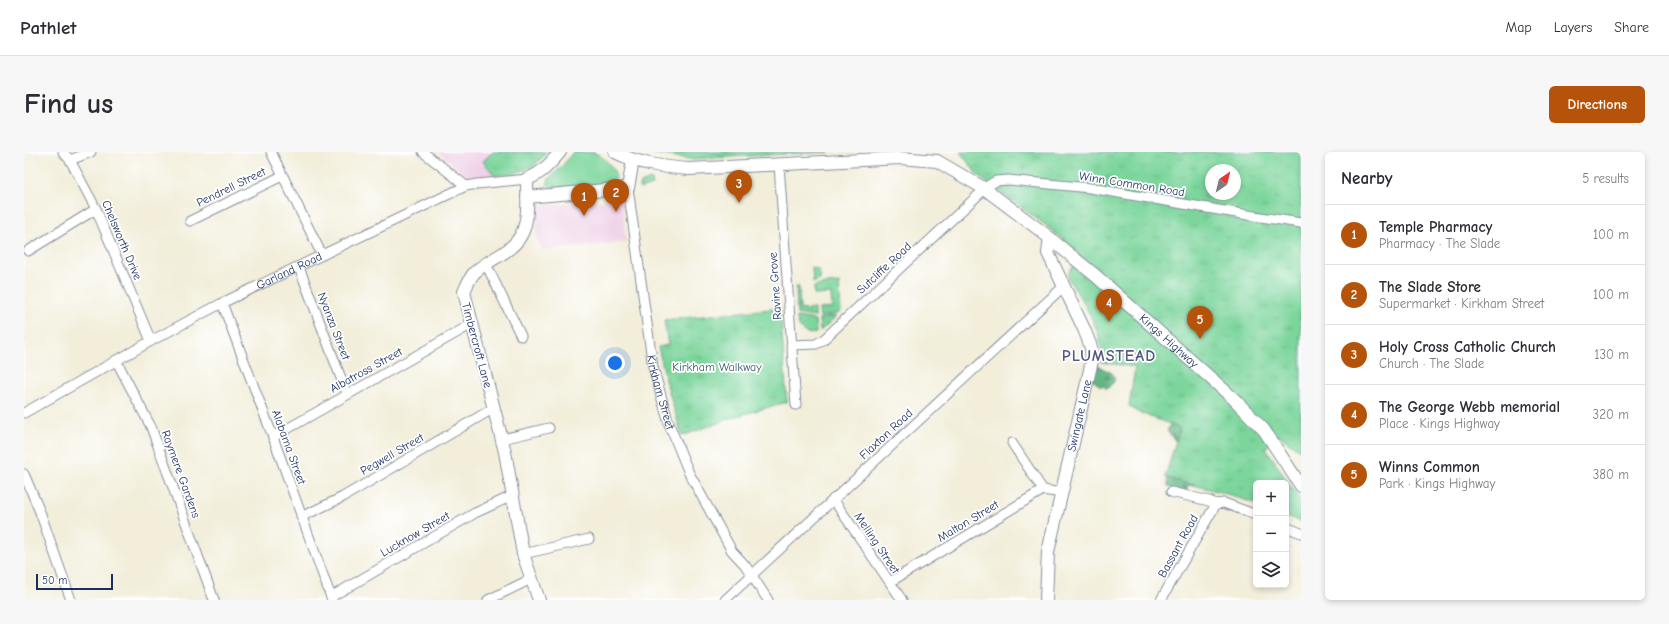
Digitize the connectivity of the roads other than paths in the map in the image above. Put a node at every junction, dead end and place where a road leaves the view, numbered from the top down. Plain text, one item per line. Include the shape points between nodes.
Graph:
1 (63, 152) edge
2 (91, 152) edge
3 (271, 152) edge
4 (423, 152) edge
5 (560, 152) edge
6 (616, 152) edge
7 (939, 157) edge
8 (70, 160) junction
9 (633, 160) junction
10 (779, 165) junction
11 (282, 176) junction
12 (527, 179) junction
13 (466, 186) junction
14 (628, 188) junction
15 (985, 189) junction
16 (527, 197) junction
17 (96, 209) junction
18 (190, 221) dead end
19 (1301, 223) edge
20 (1050, 238) junction
21 (28, 250) dead end
22 (322, 255) junction
23 (486, 264) junction
24 (299, 267) junction
25 (1063, 287) junction
26 (222, 303) junction
27 (472, 324) junction
28 (521, 336) dead end
29 (151, 341) junction
30 (791, 345) junction
31 (116, 360) junction
32 (347, 394) junction
33 (796, 405) dead end
34 (494, 408) junction
35 (24, 413) edge
36 (550, 428) dead end
37 (273, 437) junction
38 (502, 439) junction
39 (1012, 443) dead end
40 (24, 474) edge
41 (1301, 486) edge
42 (1043, 490) junction
43 (1171, 492) dead end
44 (1062, 493) junction
45 (514, 495) junction
46 (833, 499) junction
47 (1216, 504) junction
48 (1253, 514) edge
49 (301, 517) junction
50 (1289, 528) edge
51 (1301, 532) edge
52 (589, 540) dead end
53 (523, 554) junction
54 (752, 576) junction
55 (531, 579) junction
56 (890, 582) junction
57 (332, 599) edge
58 (71, 600) edge
59 (214, 600) edge
60 (488, 600) edge
61 (539, 600) edge
62 (725, 600) edge
63 (768, 600) edge
64 (902, 600) edge
65 (1046, 600) edge
66 (1161, 600) edge

1 - 8 street, Chelsworth Drive
2 - 8 street
3 - 11 street, Pendrell Street
4 - 13 street
5 - 12 street, Garland Road via 536,176
6 - 9 street
7 - 10 street
7 - 15 street, Kings Highway
8 - 17 street, Chelsworth Drive
9 - 10 street via 658,167 689,169
9 - 14 street, Kirkham Street
10 - 30 street, Ravine Grove
11 - 18 street, Pendrell Street
11 - 22 street, Pendrell Street
12 - 13 street, Garland Road
12 - 16 street, Timbercroft Lane
13 - 22 street, Garland Road
14 - 16 street
14 - 54 street, Kirkham Street via 653,367 664,410 689,473 732,551
15 - 19 street, Winn Common Road via 996,181 1008,180 1090,188
15 - 20 street, Kings Highway
15 - 30 street, Sutcliffe Road via 823,340 816,344
16 - 23 street, Timbercroft Lane via 523,231 518,240
17 - 21 street
17 - 29 street, Chelsworth Drive
20 - 25 street, Swingate Lane via 1048,253
20 - 41 street, Kings Highway via 1096,276 1249,414 1264,430
22 - 24 street, Garland Road
23 - 27 street, Timbercroft Lane via 475,272 464,292
23 - 28 street
24 - 26 street, Garland Road
24 - 32 street, Nyanza Street
25 - 44 street, Swingate Lane via 1084,329 1091,347 1092,361
25 - 46 street, Flaxton Road
26 - 29 street, Garland Road
26 - 37 street, Alabama Street
27 - 32 street, Albatross Street
27 - 34 street, Timbercroft Lane
29 - 31 street, Garland Road
30 - 33 street, Ravine Grove
31 - 35 street, Garland Road
31 - 59 street, Raymere Gardens via 151,427
32 - 37 street, Albatross Street
34 - 38 street, Timbercroft Lane
34 - 49 street, Pegwell Street via 343,497
36 - 38 street
37 - 49 street, Alabama Street
38 - 45 street, Timbercroft Lane
39 - 42 street
40 - 58 street
42 - 44 street
42 - 56 street, Malton Street
43 - 47 street
44 - 65 street, Swingate Lane via 1048,552
45 - 53 street, Timbercroft Lane
45 - 57 street, Lucknow Street via 475,514
46 - 54 street, Flaxton Road
46 - 56 street, Melling Street
47 - 48 street via 1224,503
47 - 66 street, Bassant Road
49 - 57 street, Alabama Street
50 - 51 street
52 - 53 street
53 - 55 street, Timbercroft Lane
54 - 62 street, Flaxton Road
54 - 63 street, Kirkham Street
55 - 60 street
55 - 61 street, Timbercroft Lane
56 - 64 street, Melling Street

